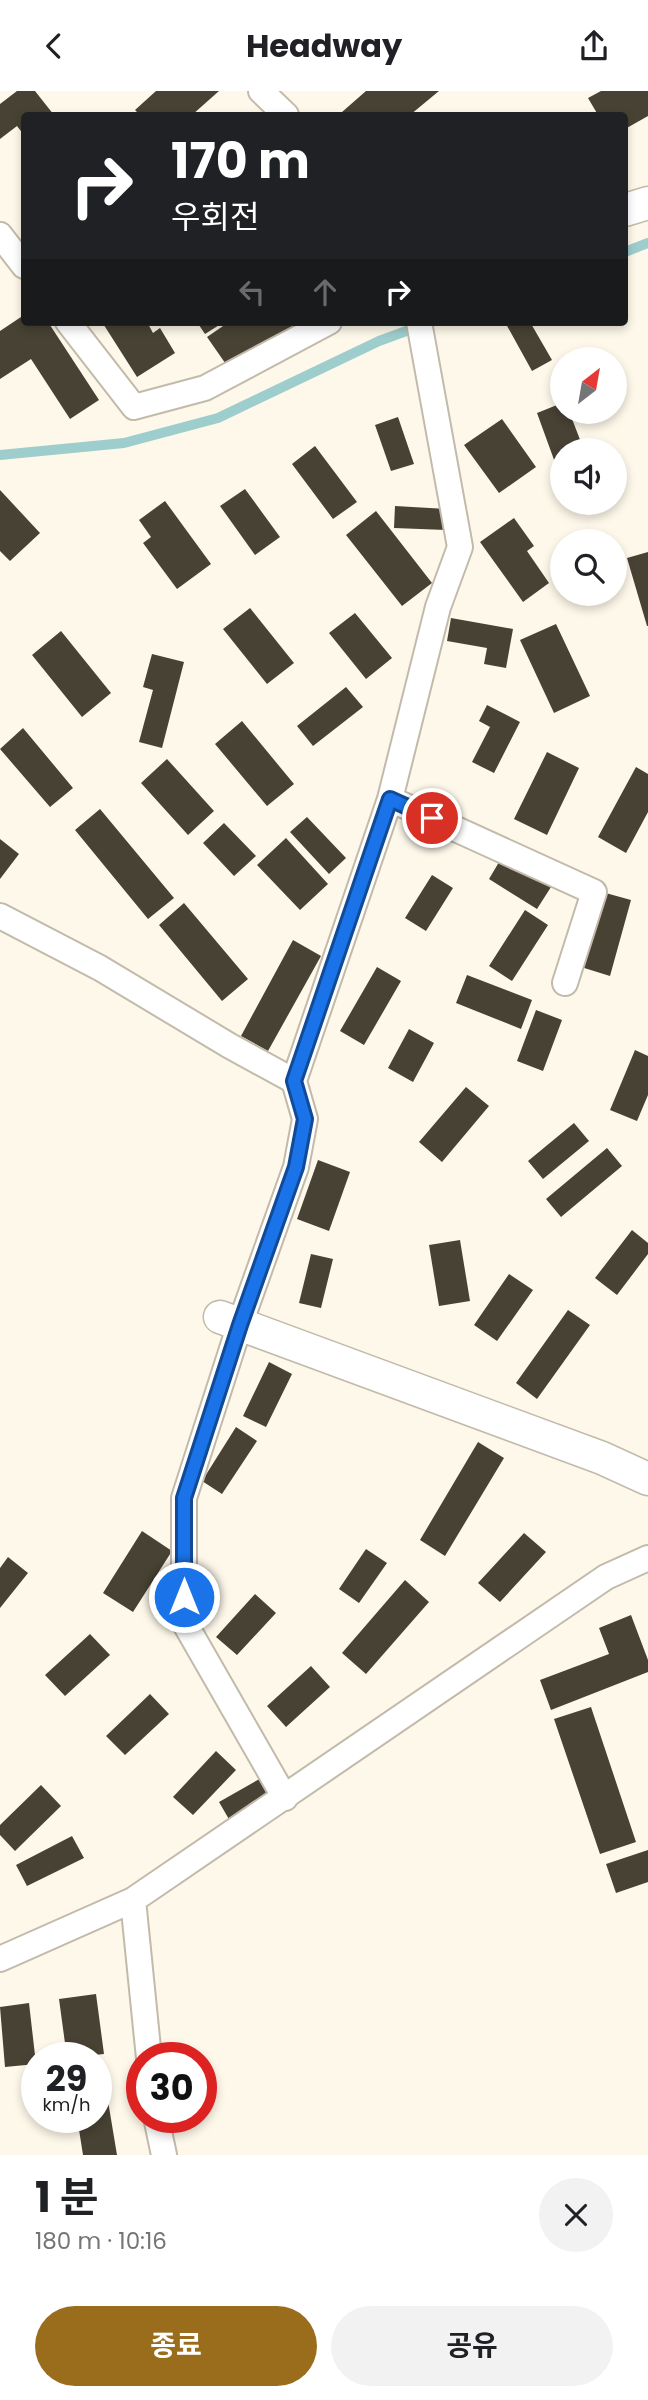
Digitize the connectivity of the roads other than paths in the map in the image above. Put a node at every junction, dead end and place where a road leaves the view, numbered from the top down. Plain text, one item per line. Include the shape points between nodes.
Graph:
1 (261, 91) edge
2 (283, 112) edge
3 (648, 203) edge
4 (628, 210) edge
5 (0, 235) edge
6 (21, 262) edge
7 (71, 326) edge
8 (321, 326) edge
9 (420, 326) edge
10 (390, 799) junction
11 (0, 916) edge
12 (565, 983) dead end
13 (294, 1081) junction
14 (230, 1321) junction
15 (648, 1479) edge
16 (648, 1557) edge
17 (285, 1798) junction
18 (133, 1900) junction
19 (5, 1953) edge
20 (147, 2042) edge
21 (159, 2133) edge
22 (164, 2155) edge

1 - 2 street
3 - 4 street
5 - 6 street
7 - 8 street via 134,407 205,388
9 - 10 street via 460,547 438,607
10 - 12 street via 594,892
10 - 13 street
11 - 13 street via 100,968
13 - 14 street via 305,1119 296,1167
14 - 15 street
14 - 17 street via 184,1498 184,1622
16 - 17 street via 606,1577
17 - 18 street
18 - 19 street
18 - 20 street
21 - 22 street

